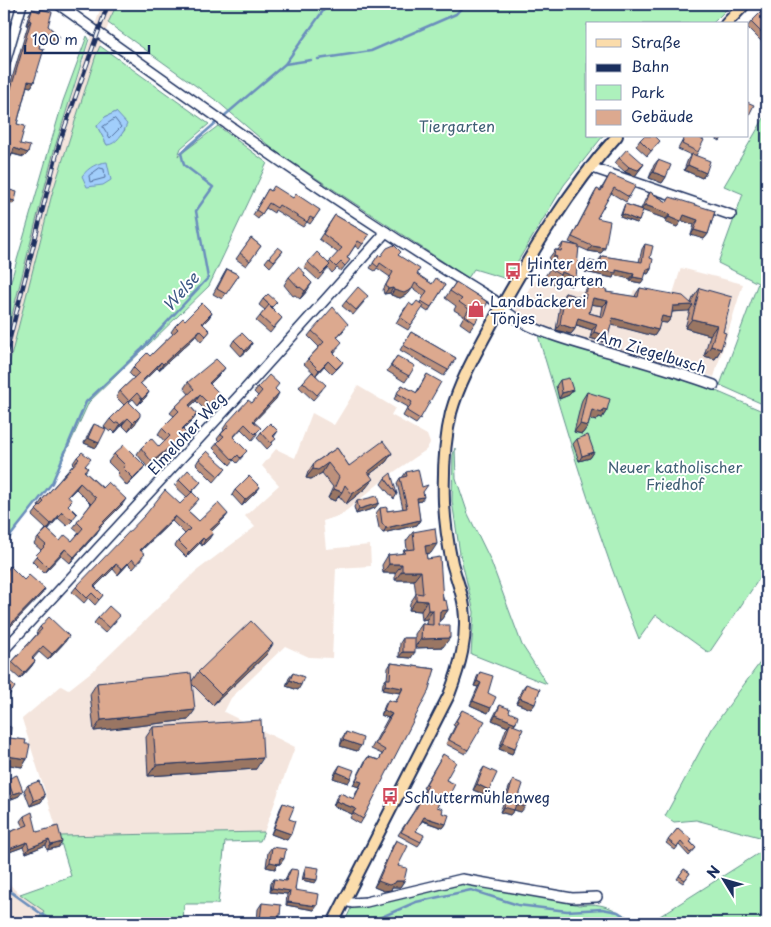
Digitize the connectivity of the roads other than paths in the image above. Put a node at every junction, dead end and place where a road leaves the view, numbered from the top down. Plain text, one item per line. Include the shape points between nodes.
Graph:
1 (22, 4) edge
2 (58, 4) edge
3 (745, 4) edge
4 (728, 22) edge
5 (4, 66) edge
6 (615, 138) edge
7 (590, 167) junction
8 (731, 214) dead end
9 (386, 232) junction
10 (500, 309) junction
11 (714, 385) dead end
12 (4, 650) edge
13 (597, 897) dead end
14 (344, 901) junction
15 (333, 923) edge

1 - 5 street
2 - 9 street via 228,127
3 - 4 main road
6 - 7 main road
7 - 8 street
7 - 10 main road via 555,217
9 - 10 street via 494,300
9 - 12 street, Elmeloher Weg
10 - 11 street, Am Ziegelbusch via 558,338
10 - 14 main road via 459,391 445,444 444,504 450,551 464,606 465,627 459,668 449,695
13 - 14 street via 572,898 462,879 366,902
14 - 15 main road

